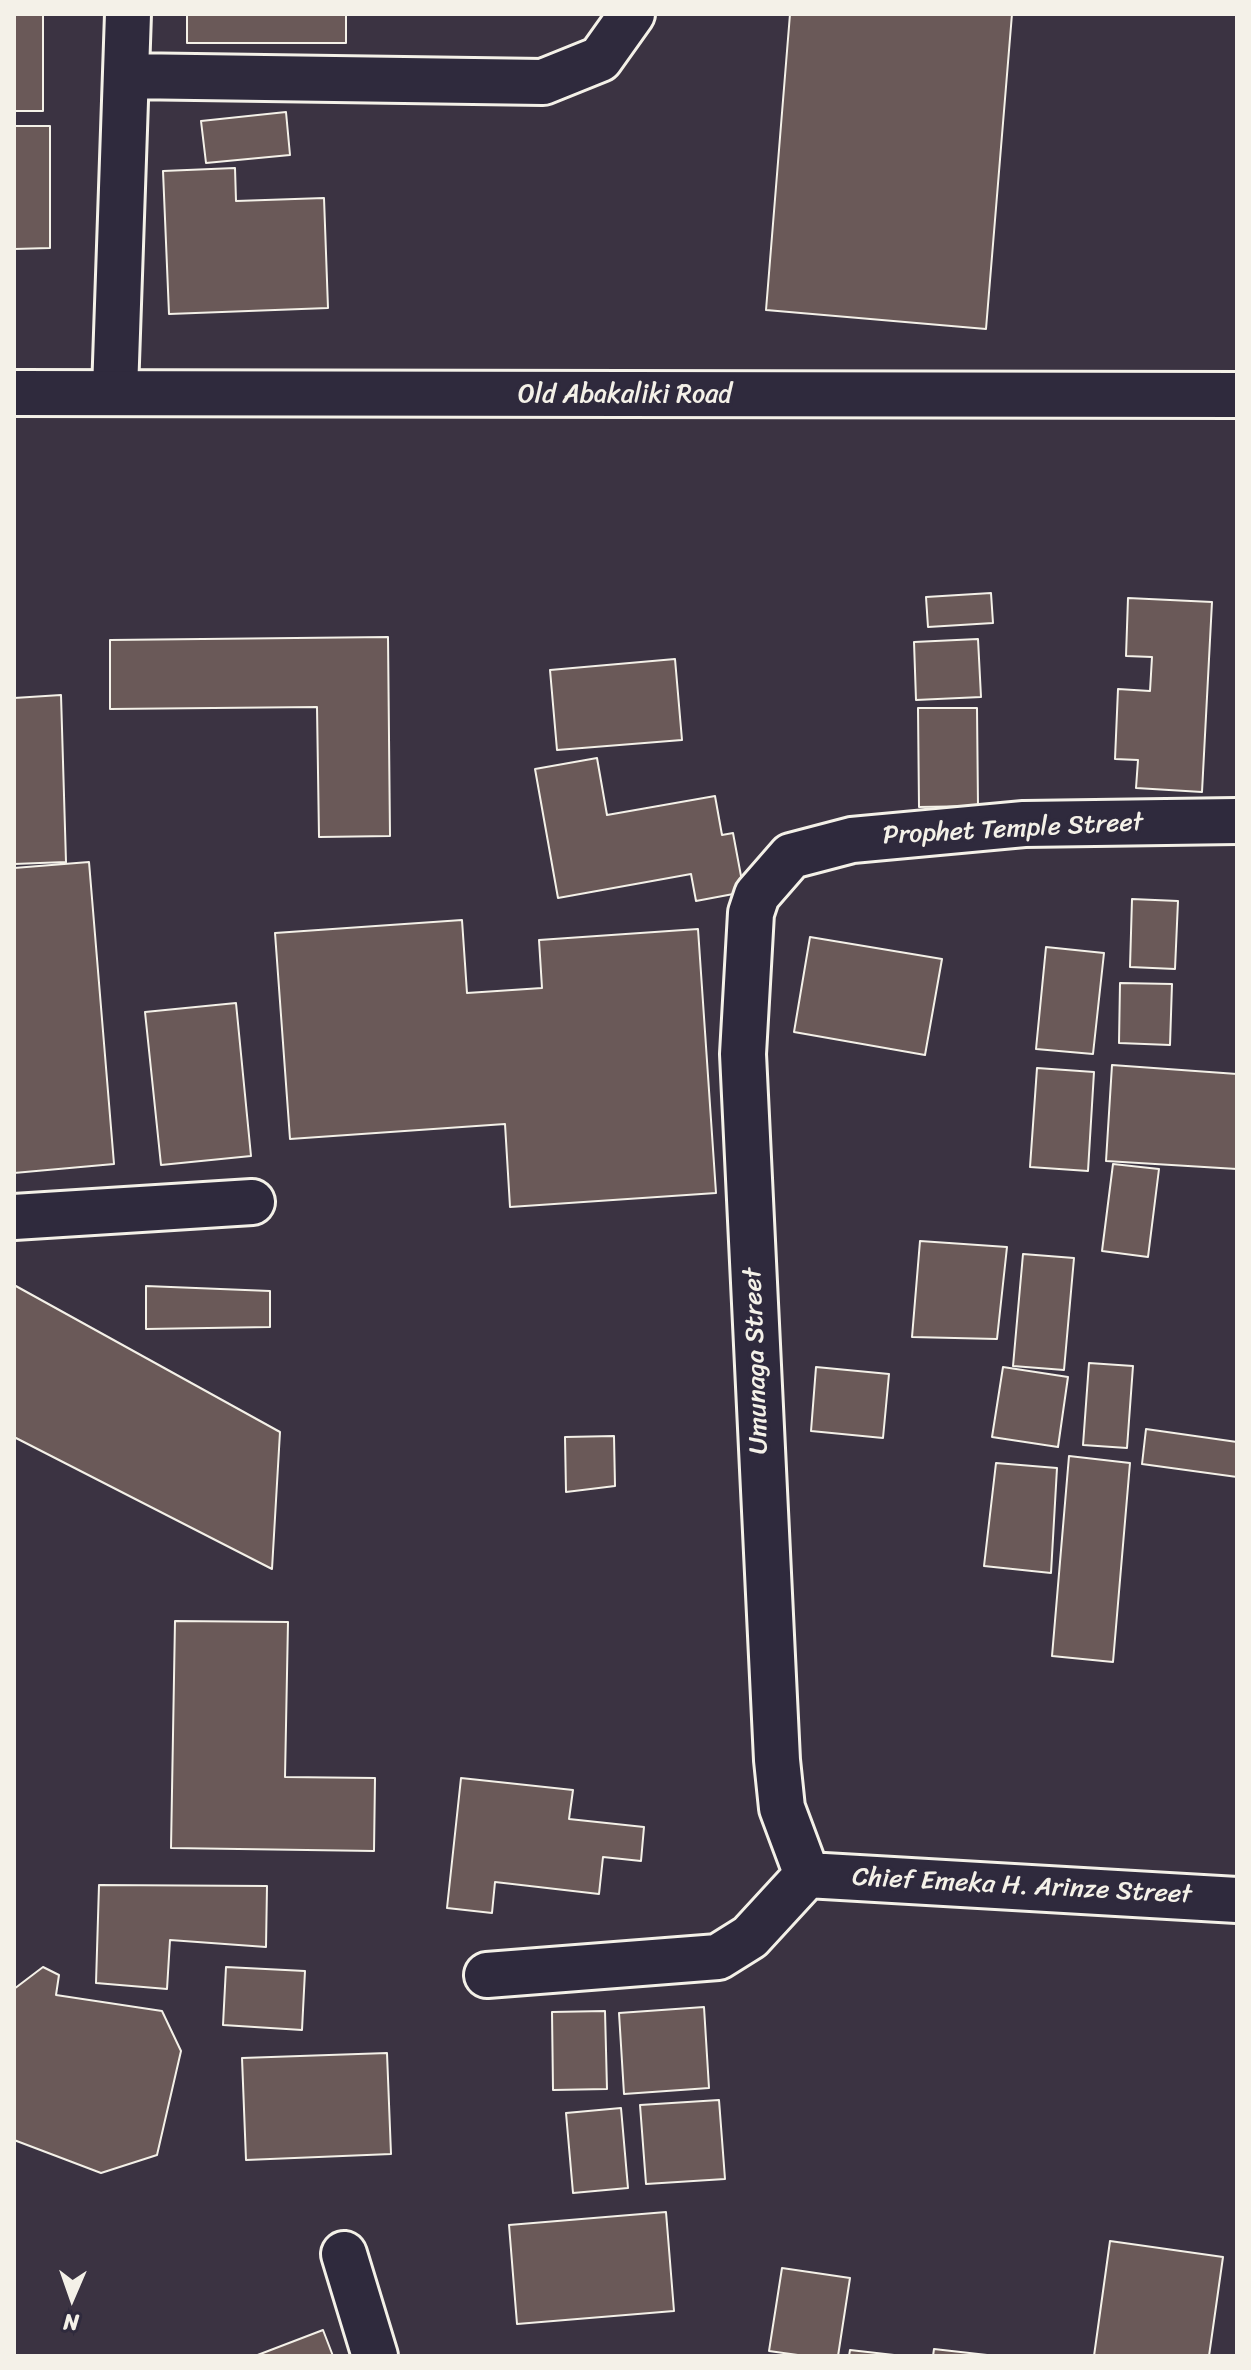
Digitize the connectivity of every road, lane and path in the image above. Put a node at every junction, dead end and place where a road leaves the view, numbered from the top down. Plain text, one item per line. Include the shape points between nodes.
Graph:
1 (128, 14) edge
2 (632, 14) edge
3 (126, 76) junction
4 (115, 391) junction
5 (14, 393) edge
6 (1237, 395) edge
7 (1237, 821) edge
8 (791, 856) joint
9 (252, 1202) dead end
10 (14, 1217) edge
11 (807, 1875) junction
12 (1237, 1900) edge
13 (487, 1975) dead end
14 (344, 2254) dead end
15 (375, 2356) edge

1 - 3 street
2 - 3 street via 600,59 543,82
3 - 4 street
4 - 5 street, Old Abakaliki Road
4 - 6 street, Old Abakaliki Road
7 - 8 street, Prophet Temple Street via 1024,824 852,840
8 - 11 street, Umunaga Street via 757,895 751,913 743,1054 777,1760 782,1808
9 - 10 street
11 - 12 street, Chief Emeka H. Arinze Street
11 - 13 street via 750,1937 718,1957
14 - 15 street

